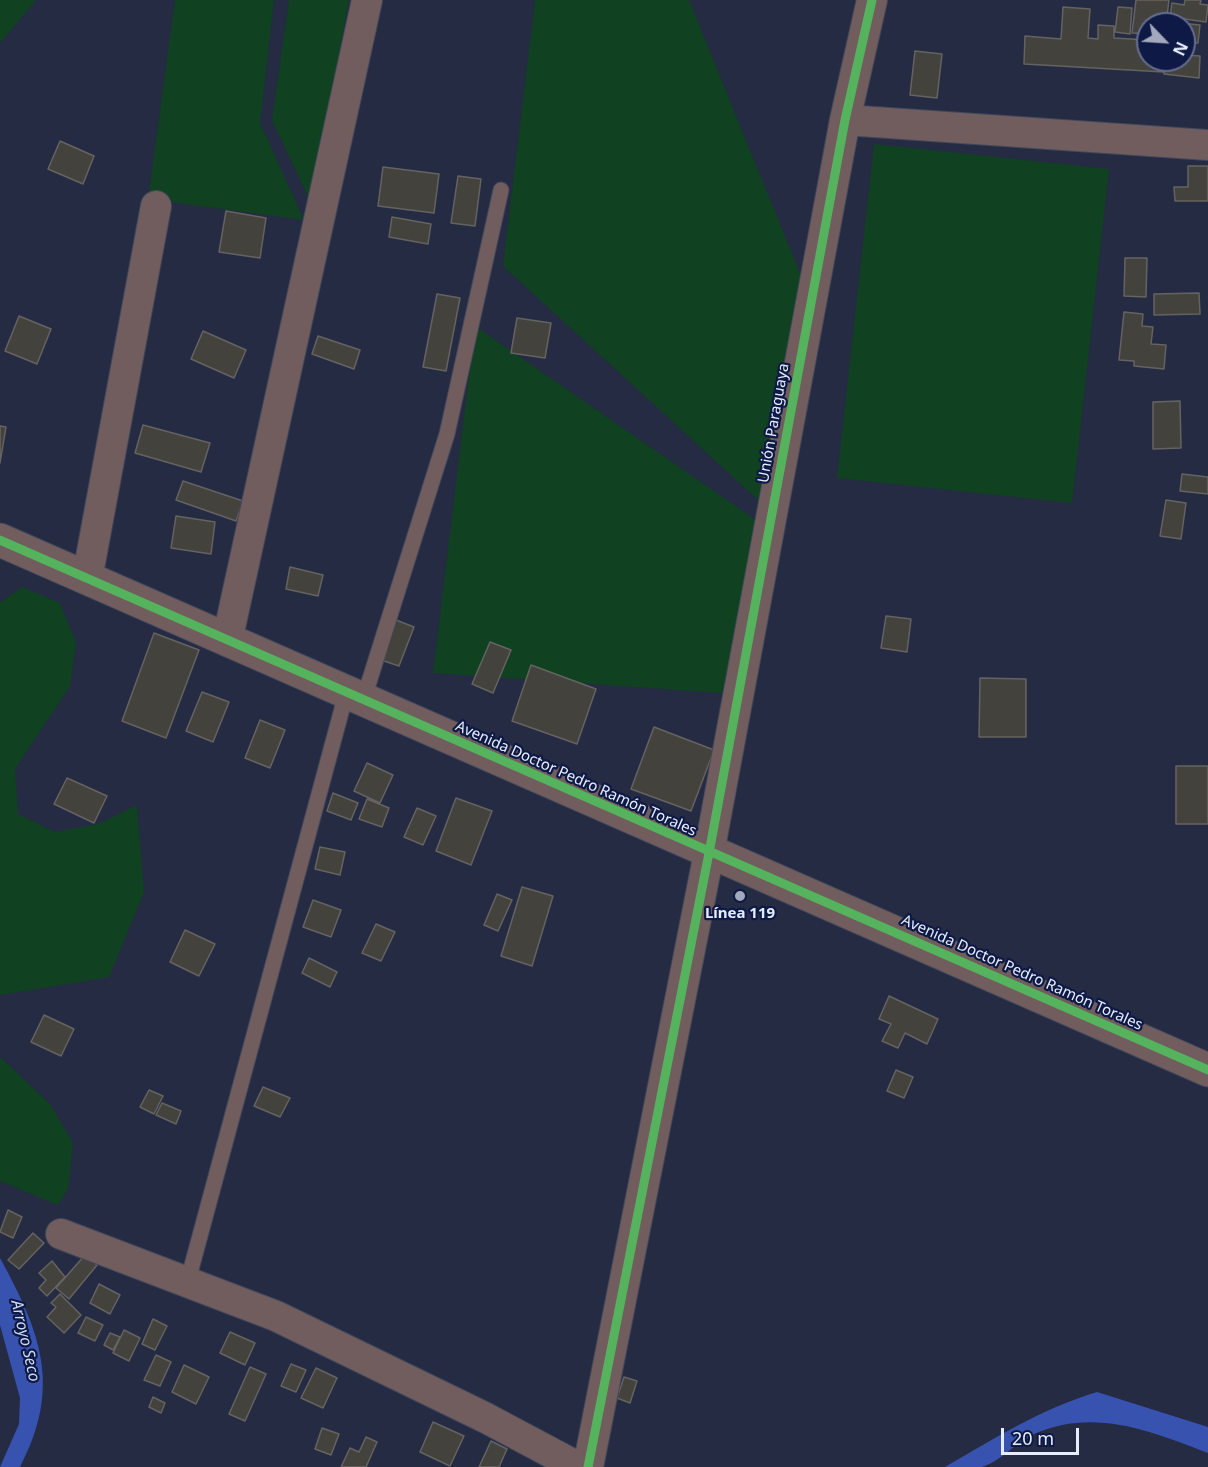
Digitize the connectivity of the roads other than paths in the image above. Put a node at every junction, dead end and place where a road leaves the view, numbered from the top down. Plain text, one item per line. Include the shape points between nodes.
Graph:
1 (367, 0) edge
2 (872, 0) edge
3 (845, 120) junction
4 (1207, 139) edge
5 (501, 190) dead end
6 (156, 206) dead end
7 (0, 540) edge
8 (87, 579) junction
9 (226, 641) junction
10 (355, 698) junction
11 (709, 853) junction
12 (1208, 1070) edge
13 (61, 1234) dead end
14 (187, 1284) junction
15 (578, 1467) edge
16 (588, 1467) edge

1 - 9 street
2 - 3 street, Unión Paraguaya
3 - 4 street
3 - 11 street, Unión Paraguaya
5 - 10 lane via 447,434
6 - 8 street
7 - 8 street, Avenida Doctor Pedro Ramón Torales
8 - 9 street, Avenida Doctor Pedro Ramón Torales
9 - 10 street, Avenida Doctor Pedro Ramón Torales
10 - 11 street, Avenida Doctor Pedro Ramón Torales
10 - 14 lane
11 - 12 street, Avenida Doctor Pedro Ramón Torales
11 - 16 street, Unión Paraguaya
13 - 14 street
14 - 15 street via 276,1316

